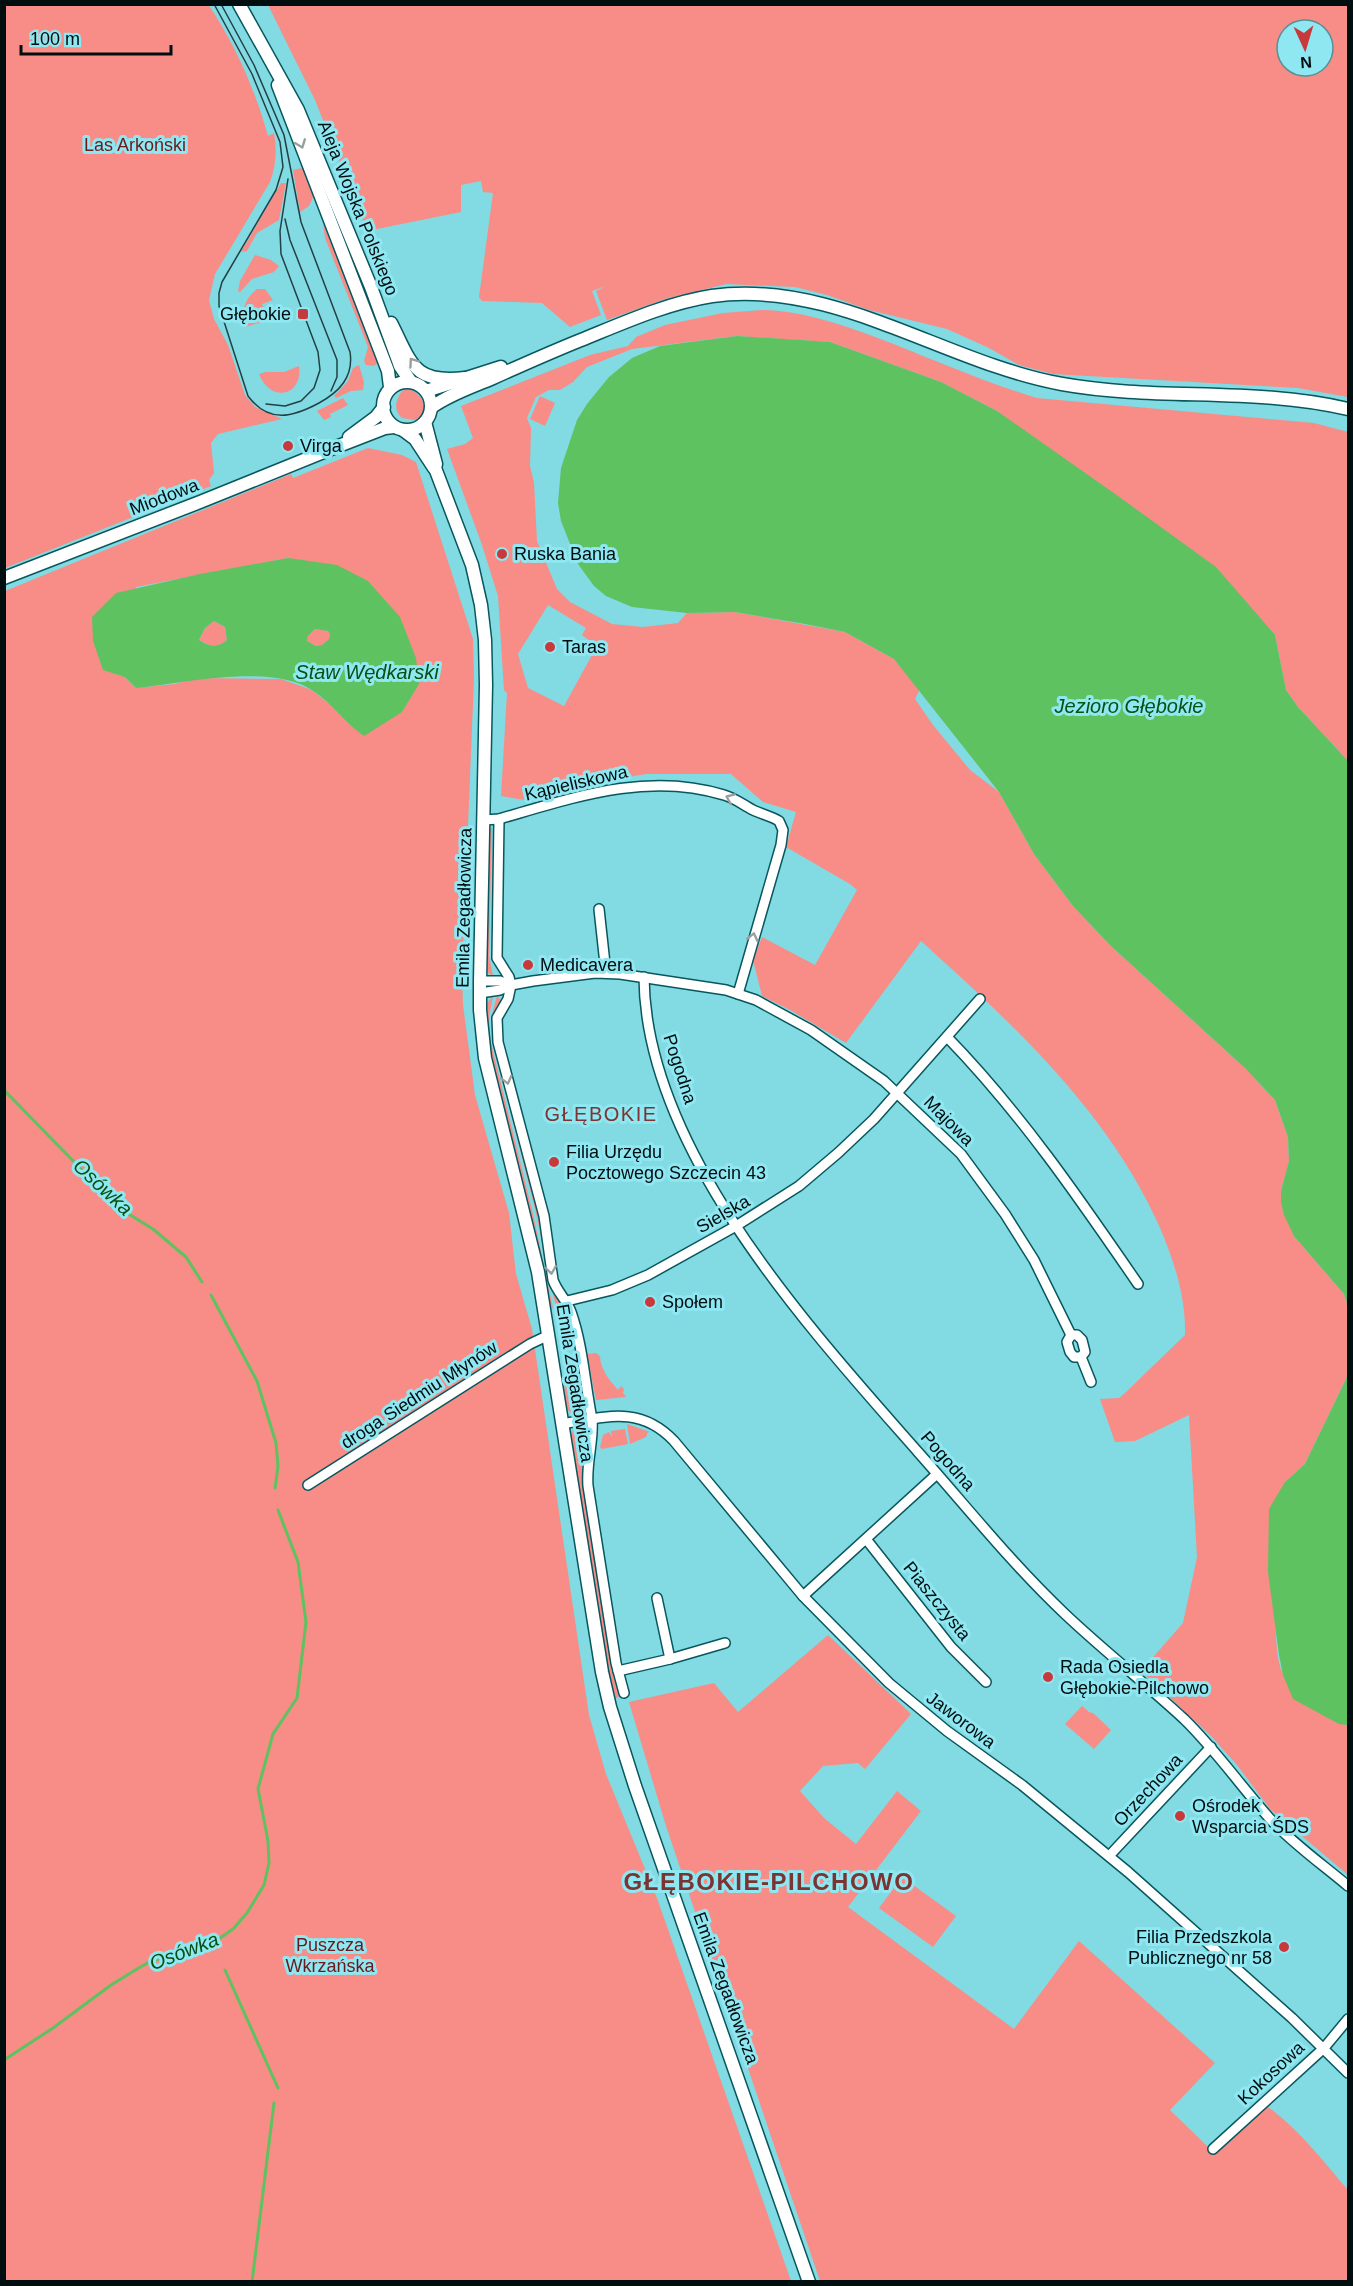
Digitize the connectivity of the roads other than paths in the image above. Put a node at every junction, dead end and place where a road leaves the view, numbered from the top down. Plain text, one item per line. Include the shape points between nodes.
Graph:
1 (239, 4) edge
2 (265, 50) junction
3 (371, 287) junction
4 (550, 352) junction
5 (465, 378) junction
6 (411, 382) junction
7 (390, 387) junction
8 (426, 391) junction
9 (384, 407) junction
10 (432, 407) junction
11 (1348, 409) edge
12 (425, 422) junction
13 (398, 428) junction
14 (336, 447) junction
15 (435, 468) junction
16 (4, 578) edge
17 (499, 819) junction
18 (484, 820) junction
19 (599, 909) dead end
20 (606, 973) junction
21 (644, 976) junction
22 (511, 985) junction
23 (480, 987) junction
24 (738, 994) junction
25 (980, 999) dead end
26 (947, 1037) junction
27 (899, 1094) junction
28 (736, 1226) junction
29 (1138, 1284) dead end
30 (567, 1301) junction
31 (549, 1335) junction
32 (1091, 1382) dead end
33 (592, 1419) junction
34 (562, 1424) junction
35 (937, 1474) junction
36 (308, 1485) dead end
37 (866, 1539) junction
38 (803, 1596) junction
39 (657, 1598) dead end
40 (725, 1643) dead end
41 (670, 1659) junction
42 (618, 1671) junction
43 (986, 1682) dead end
44 (624, 1693) dead end
45 (1211, 1748) junction
46 (1109, 1856) junction
47 (1348, 1886) edge
48 (1348, 2019) edge
49 (1324, 2048) junction
50 (1348, 2073) edge
51 (1213, 2149) dead end
52 (809, 2282) edge

1 - 2 main road, Aleja Wojska Polskiego
2 - 3 main road, Aleja Wojska Polskiego via 301,116
2 -> 7 main road, Aleja Wojska Polskiego via 388,371
5 -> 3 main road via 439,380 418,369
3 - 6 main road, Aleja Wojska Polskiego via 400,366
4 - 5 main road
4 - 10 main road
4 - 11 main road via 690,301 735,294 773,295 824,305 1001,368 1052,382 1104,389 1279,398
5 - 8 main road
6 - 7 main road via 398,382
6 - 8 main road
7 - 9 main road
8 - 10 main road
9 - 13 main road via 387,419
9 - 14 main road, Miodowa
10 - 12 main road
12 - 13 main road via 413,428
12 - 15 main road, Emila Zegadłowicza
13 - 14 main road, Miodowa via 385,428
13 - 15 main road, Emila Zegadłowicza via 415,439
14 - 16 main road, Miodowa
15 - 18 main road, Emila Zegadłowicza via 466,548 483,618
17 - 18 street, Kąpieliskowa
17 - 22 street via 497,958
24 -> 17 street, Kąpieliskowa via 780,845 783,830 779,821 727,796 696,788 646,785 615,788
18 - 23 main road, Emila Zegadłowicza
19 - 20 street
20 - 21 street, Majowa
20 - 22 street, Majowa
21 - 24 street, Majowa
21 - 28 street, Pogodna via 649,1023 666,1088 696,1155
22 - 23 street, Majowa via 500,990
22 -> 30 street via 497,1018 498,1042 544,1216 553,1280
23 - 31 main road, Emila Zegadłowicza via 485,1058 535,1257
24 - 27 street, Majowa via 828,1040
25 - 26 street, Sielska
26 - 27 street, Sielska
26 - 29 street via 1029,1132
27 - 28 street, Sielska via 820,1169
27 - 32 street, Majowa via 950,1143 994,1199 1044,1278 1071,1335 1067,1341 1070,1352 1081,1357
28 - 30 street, Sielska via 637,1281
28 - 35 street, Pogodna via 808,1324
30 - 33 street
31 - 34 main road, Emila Zegadłowicza
31 - 36 street, droga Siedmiu Młynów
33 - 34 street, Jaworowa
33 - 38 street, Jaworowa via 627,1416 662,1429
33 - 42 street via 587,1474
34 - 52 main road, Emila Zegadłowicza via 610,1707
35 - 37 street
35 - 45 street, Pogodna via 1064,1613
37 - 38 street
37 - 43 street, Piaszczysta via 951,1647
38 - 46 street, Jaworowa via 904,1696
39 - 41 street
40 - 41 street
41 - 42 street
42 - 44 street
45 - 46 street, Orzechowa
45 - 47 street, Pogodna via 1274,1823
46 - 49 street, Jaworowa
48 - 49 street, Kokosowa
49 - 50 street, Jaworowa
49 - 51 street, Kokosowa

